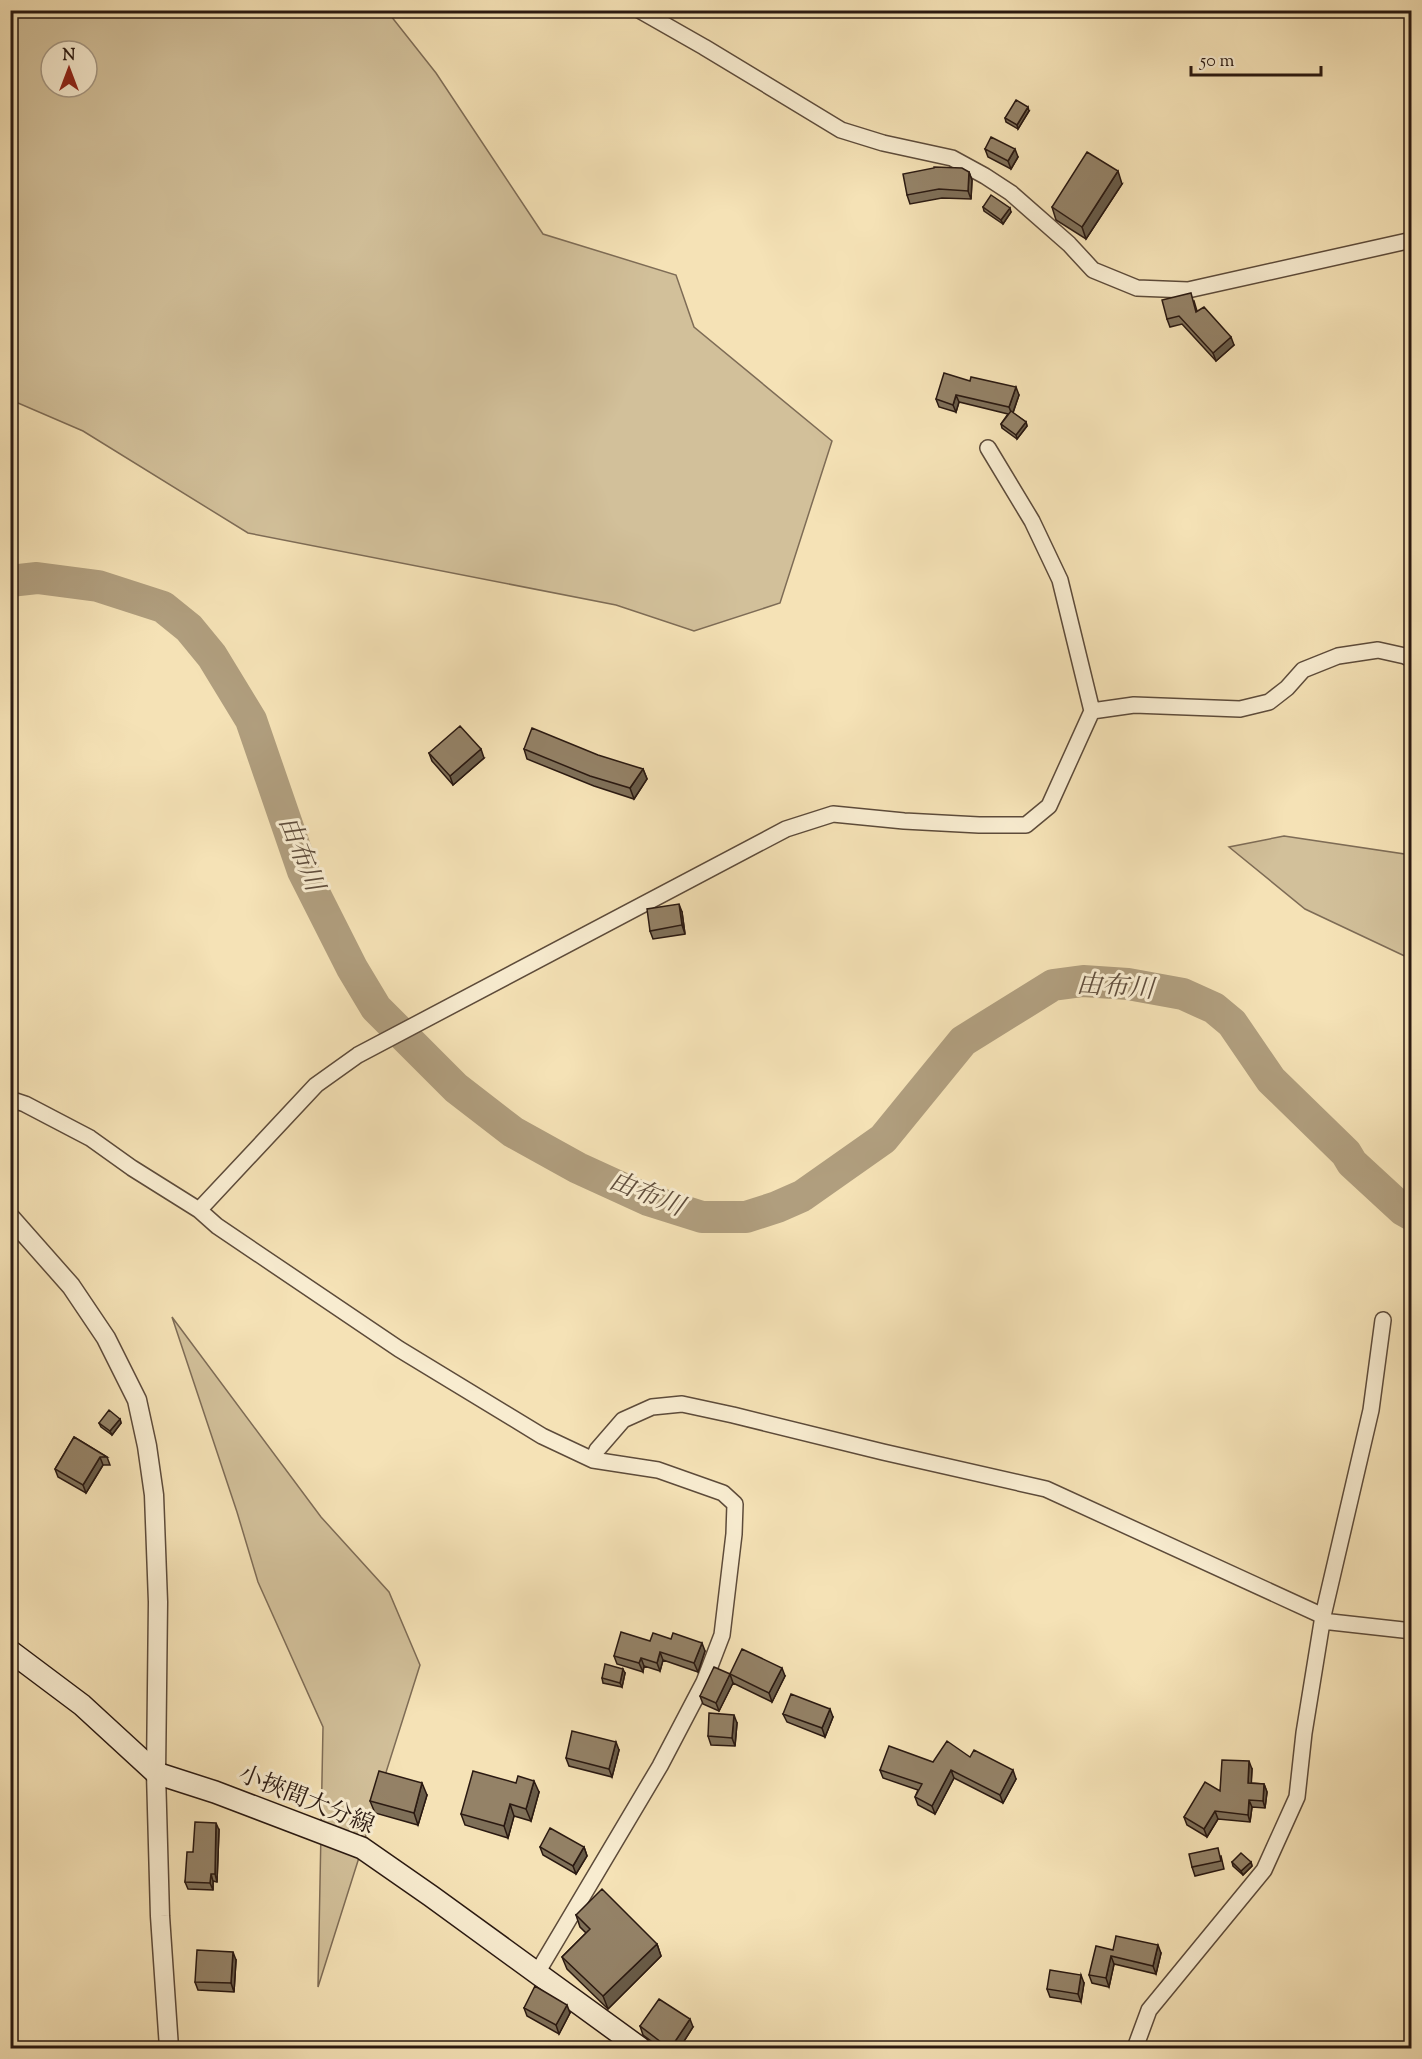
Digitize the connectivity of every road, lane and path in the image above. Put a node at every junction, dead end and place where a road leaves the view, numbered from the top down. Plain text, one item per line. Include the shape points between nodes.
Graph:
1 (639, 10) edge
2 (1412, 240) edge
3 (988, 448) dead end
4 (1412, 660) edge
5 (1092, 711) junction
6 (10, 1099) edge
7 (199, 1210) junction
8 (10, 1217) edge
9 (1383, 1320) dead end
10 (593, 1460) junction
11 (1322, 1618) junction
12 (1412, 1632) edge
13 (10, 1651) edge
14 (156, 1773) junction
15 (537, 1973) junction
16 (169, 2049) edge
17 (640, 2049) edge
18 (1136, 2049) edge

1 - 2 street via 841,130 952,158 986,176 1011,193 1093,270 1137,288 1188,290
3 - 5 street via 1032,521 1060,580
4 - 5 street via 1378,650 1338,656 1303,670 1269,702 1240,708 1134,705
5 - 7 street via 1049,806 1026,825 833,814 786,830 358,1055 316,1085
6 - 7 street via 90,1138
7 - 10 street via 217,1227 399,1349 542,1436
8 - 14 street via 71,1286 106,1338 137,1400 154,1495 158,1602
9 - 11 street via 1371,1410
10 - 11 street via 622,1420 652,1407 682,1404 734,1414 1046,1489
10 - 15 street via 658,1470 723,1493 735,1504 734,1534 722,1635 704,1682 660,1766
11 - 12 street
11 - 18 street via 1297,1797 1264,1870 1149,2010
13 - 14 main road, 小挾間大分線 via 82,1705
14 - 15 main road, 小挾間大分線 via 362,1848
14 - 16 street
15 - 17 main road, 小挾間大分線

